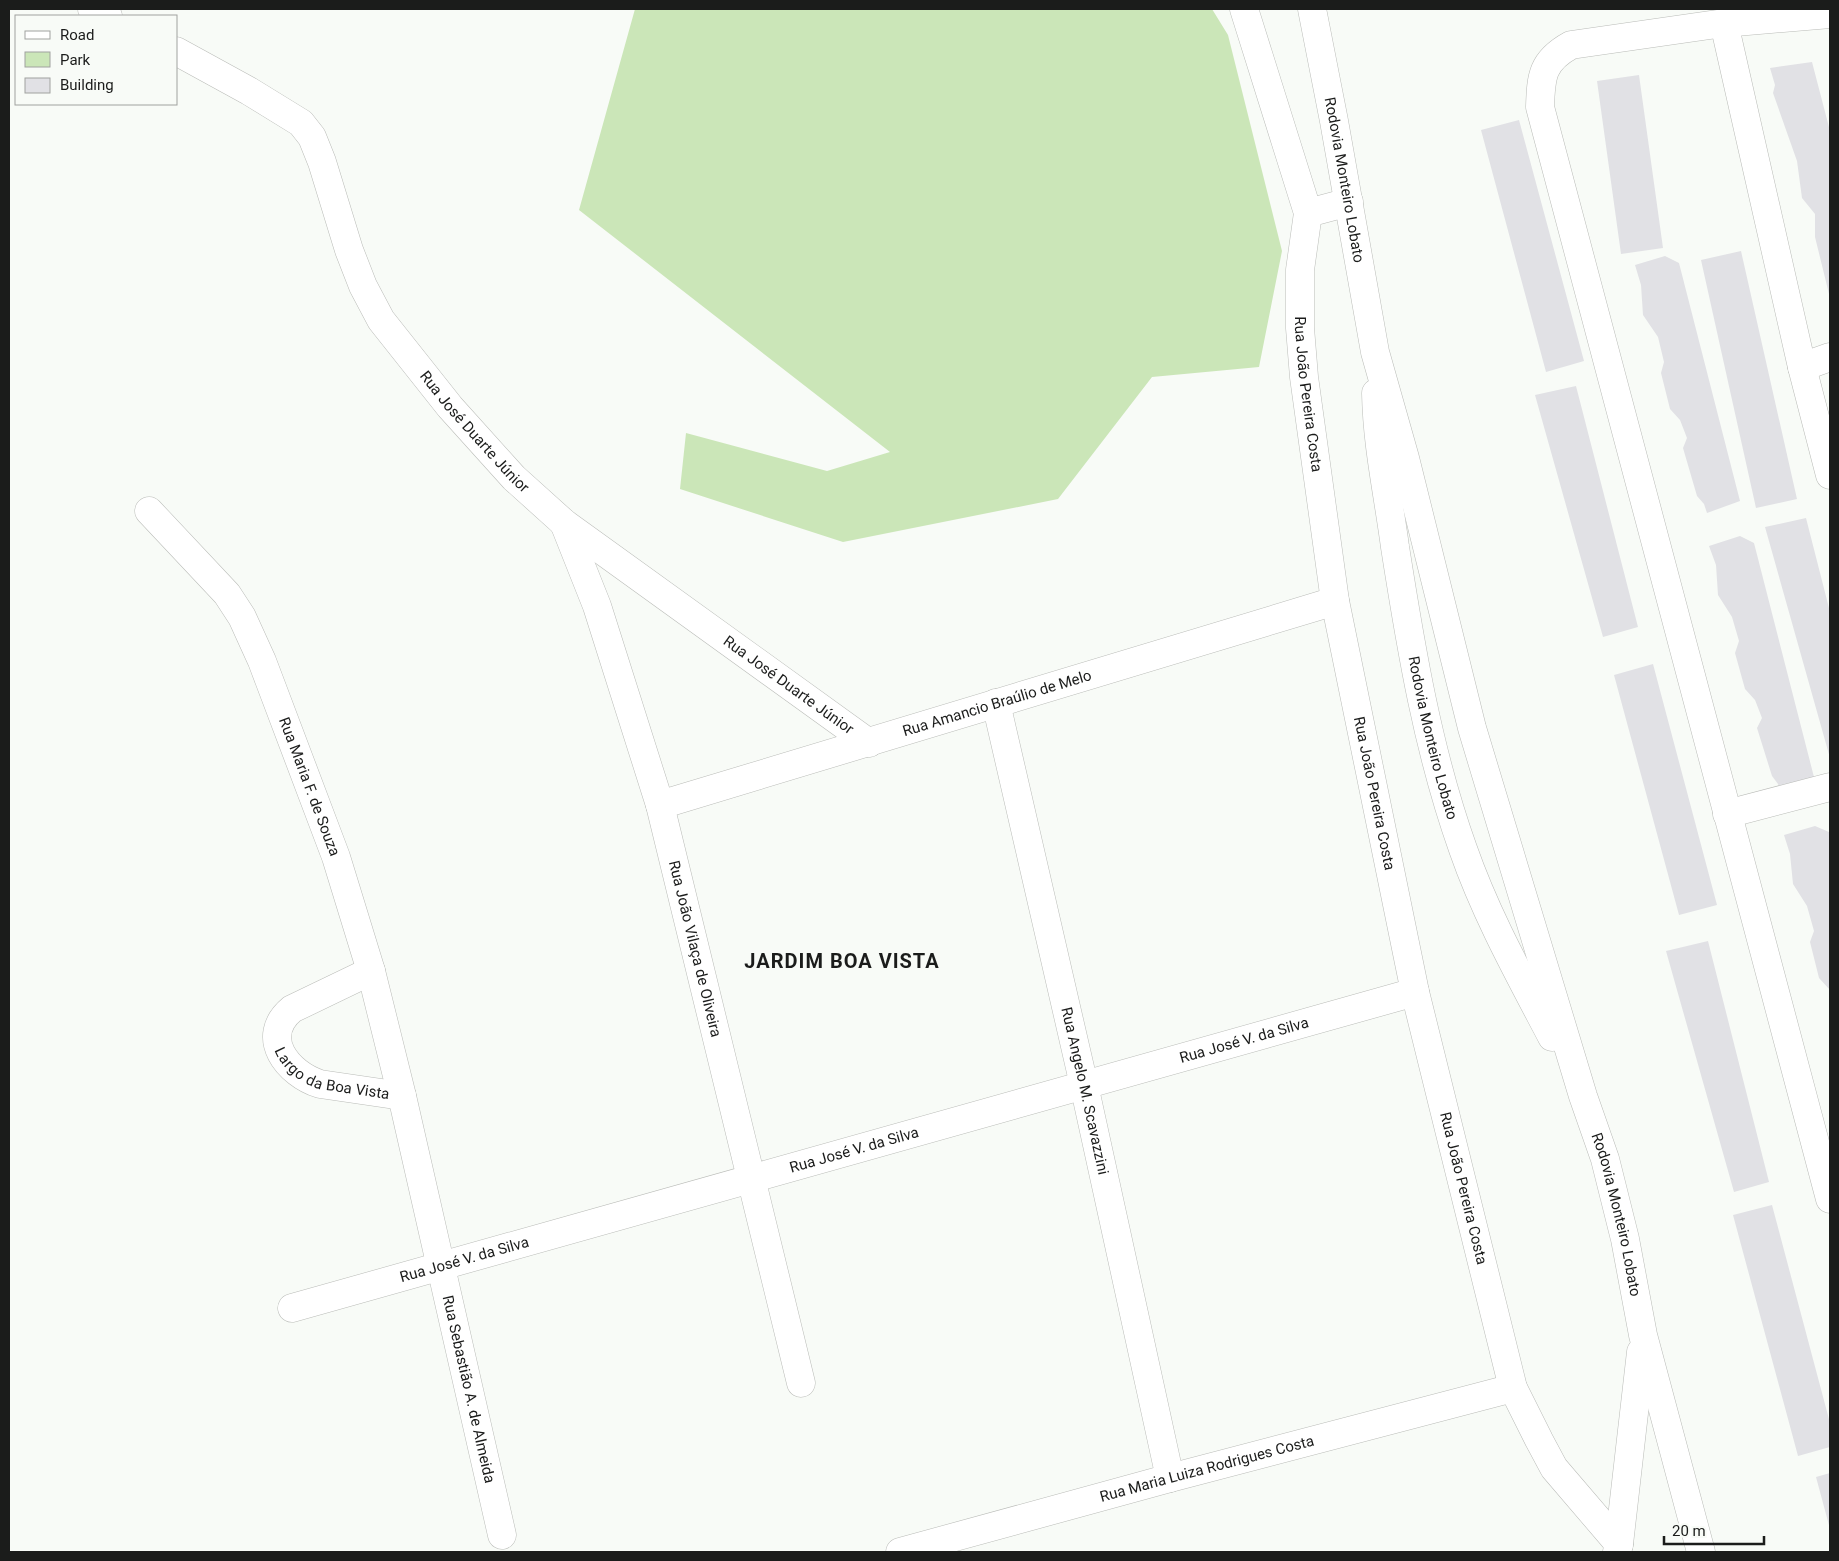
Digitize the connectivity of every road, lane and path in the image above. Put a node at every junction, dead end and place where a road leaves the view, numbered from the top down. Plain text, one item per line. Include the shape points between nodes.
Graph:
1 (92, 9) edge
2 (1244, 9) edge
3 (1312, 9) edge
4 (1830, 14) edge
5 (106, 15) edge
6 (1724, 23) junction
7 (178, 52) edge
8 (1349, 202) junction
9 (1308, 213) junction
10 (1375, 352) junction
11 (1830, 357) edge
12 (1802, 367) junction
13 (1830, 475) edge
14 (149, 511) dead end
15 (564, 523) junction
16 (1335, 600) junction
17 (996, 703) junction
18 (869, 743) junction
19 (1830, 787) edge
20 (660, 805) junction
21 (1727, 814) junction
22 (371, 971) junction
23 (1415, 992) junction
24 (1084, 1085) junction
25 (402, 1096) junction
26 (1583, 1096) junction
27 (751, 1179) junction
28 (1830, 1199) edge
29 (441, 1266) junction
30 (292, 1308) dead end
31 (1643, 1335) junction
32 (801, 1383) dead end
33 (1513, 1388) junction
34 (1170, 1478) junction
35 (502, 1535) dead end
36 (1622, 1549) edge
37 (900, 1552) edge
38 (1701, 1552) edge

1 - 5 street
2 - 9 street, Rua João Pereira Costa
3 - 8 street, Rodovia Monteiro Lobato
4 - 6 street
6 - 12 street
6 - 21 street via 1571,45 1558,52 1546,66 1540,85 1540,107
7 - 15 street, Rua José Duarte Júnior via 301,123 312,137 349,250 381,320 450,407 514,478
8 - 9 street
8 - 10 street, Rodovia Monteiro Lobato
9 - 16 street, Rua João Pereira Costa via 1300,270 1300,328
10 - 26 street, Rodovia Monteiro Lobato via 1406,458 1472,728
10 - 26 street, Rodovia Monteiro Lobato via 1380,457 1410,642 1428,734 1443,789 1463,851 1496,930
11 - 12 street
12 - 13 street
14 - 22 street, Rua Maria F. de Souza via 227,594 242,617 262,661 336,857
15 - 18 street, Rua José Duarte Júnior
15 - 20 street, Rua João Vilaça de Oliveira via 597,606
16 - 17 street, Rua Amancio Braúlio de Melo
16 - 23 street, Rua João Pereira Costa
17 - 18 street, Rua Amancio Braúlio de Melo
17 - 24 street, Rua Angelo M. Scavazzini
18 - 20 street, Rua Amancio Braúlio de Melo
19 - 21 street
20 - 27 street, Rua João Vilaça de Oliveira
21 - 28 street
22 - 25 street, Rua Maria F. de Souza
22 - 25 street, Largo da Boa Vista via 292,1009 277,1026 277,1040 282,1055 298,1074 309,1080
23 - 24 street, Rua José V. da Silva
23 - 33 street, Rua João Pereira Costa
24 - 27 street, Rua José V. da Silva
24 - 34 street, Rua Angelo M. Scavazzini
25 - 29 street, Rua Sebastião A. de Almeida
26 - 31 street, Rodovia Monteiro Lobato via 1605,1159 1625,1239
27 - 29 street, Rua José V. da Silva
27 - 32 street, Rua João Vilaça de Oliveira
29 - 30 street, Rua José V. da Silva
29 - 35 street, Rua Sebastião A. de Almeida
31 - 36 street, Rodovia Monteiro Lobato
31 - 38 street, Rodovia Monteiro Lobato
33 - 34 street, Rua Maria Luiza Rodrigues Costa
33 - 36 street, Rua João Pereira Costa via 1554,1468
34 - 37 street, Rua Maria Luiza Rodrigues Costa

